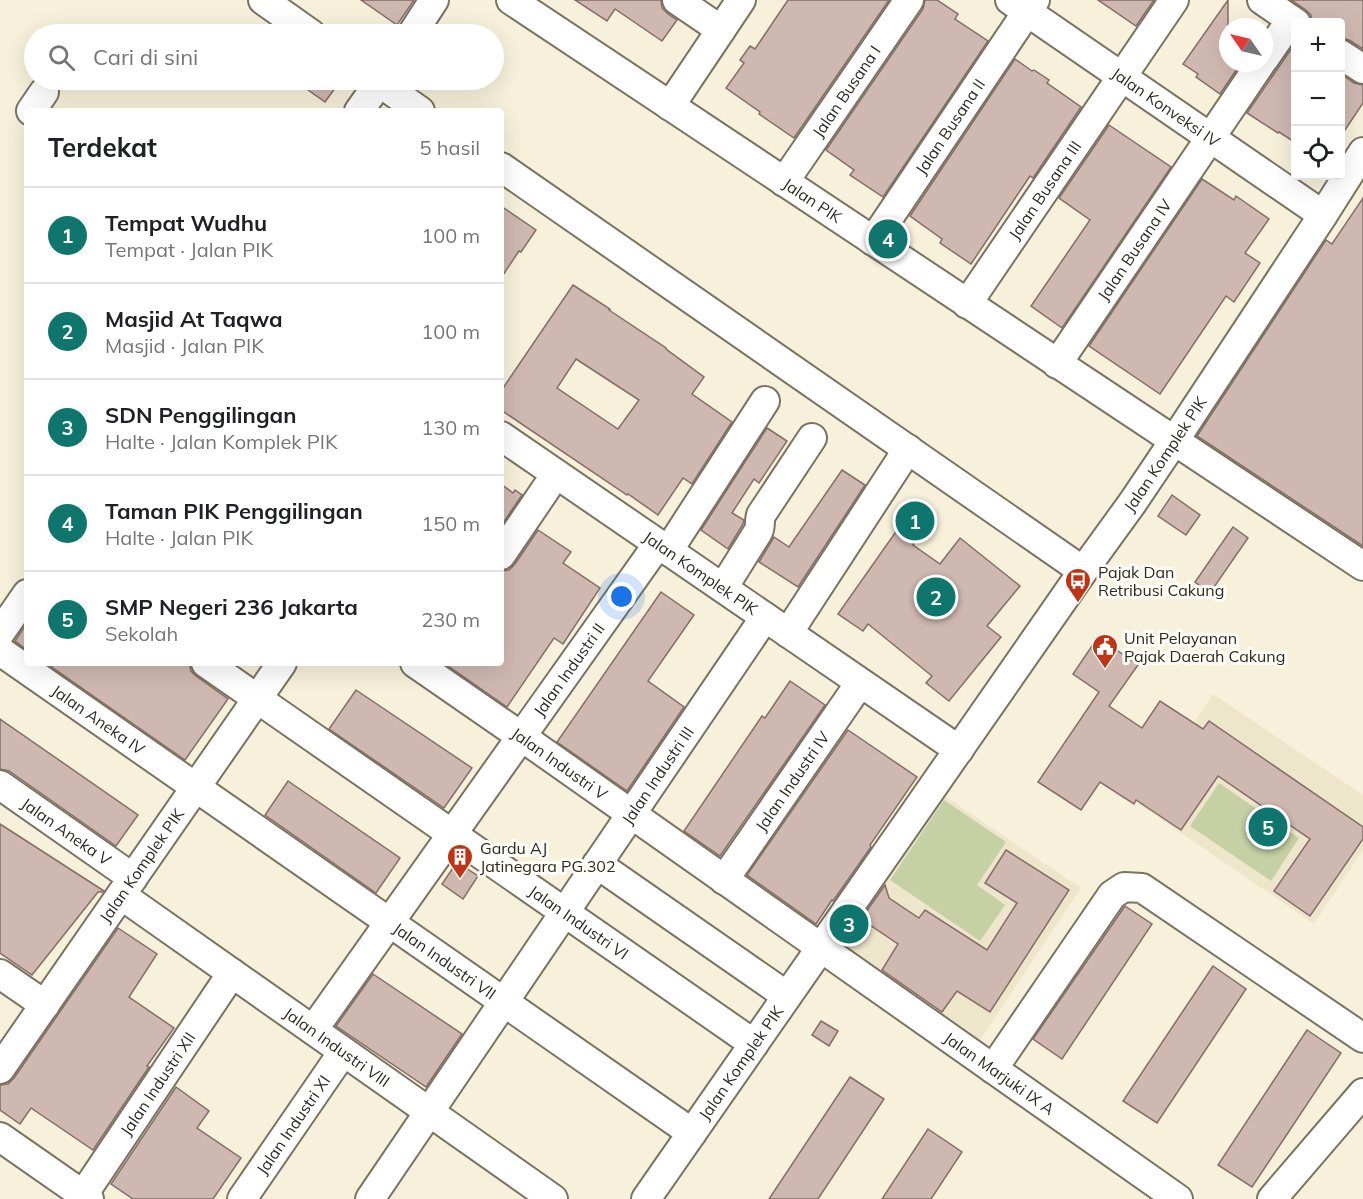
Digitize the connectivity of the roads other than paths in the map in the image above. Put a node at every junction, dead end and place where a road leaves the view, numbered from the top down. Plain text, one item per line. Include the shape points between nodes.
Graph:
1 (263, 0) edge
2 (434, 0) edge
3 (511, 0) edge
4 (677, 0) edge
5 (741, 0) edge
6 (909, 0) edge
7 (1174, 0) edge
8 (1262, 0) edge
9 (1023, 4) edge
10 (1291, 21) edge
11 (297, 24) edge
12 (418, 24) edge
13 (1291, 25) edge
14 (722, 30) junction
15 (1273, 48) edge
16 (1345, 57) edge
17 (1363, 69) edge
18 (1255, 72) edge
19 (1122, 77) junction
20 (372, 90) edge
21 (390, 90) edge
22 (670, 106) junction
23 (361, 108) edge
24 (416, 108) edge
25 (1211, 137) junction
26 (1363, 152) edge
27 (504, 169) edge
28 (784, 182) junction
29 (1323, 214) junction
30 (873, 241) junction
31 (967, 304) junction
32 (1057, 364) junction
33 (765, 401) dead end
34 (504, 438) edge
35 (812, 438) dead end
36 (1174, 441) junction
37 (908, 449) junction
38 (556, 474) junction
39 (663, 547) junction
40 (504, 551) edge
41 (1363, 566) edge
42 (1083, 571) junction
43 (723, 588) junction
44 (24, 598) edge
45 (765, 617) junction
46 (0, 633) edge
47 (788, 633) junction
48 (0, 651) edge
49 (210, 666) edge
50 (280, 666) edge
51 (423, 666) edge
52 (861, 683) junction
53 (257, 698) junction
54 (522, 737) junction
55 (959, 750) junction
56 (0, 785) edge
57 (196, 788) junction
58 (631, 814) junction
59 (452, 834) junction
60 (597, 864) junction
61 (724, 879) junction
62 (127, 886) junction
63 (564, 912) junction
64 (389, 922) junction
65 (821, 948) junction
66 (232, 973) junction
67 (0, 974) edge
68 (787, 996) junction
69 (504, 1002) junction
70 (45, 1005) junction
71 (313, 1030) junction
72 (1363, 1038) edge
73 (754, 1044) junction
74 (343, 1052) junction
75 (0, 1069) edge
76 (993, 1069) junction
77 (1363, 1093) edge
78 (429, 1112) junction
79 (692, 1134) junction
80 (0, 1137) edge
81 (86, 1197) edge
82 (242, 1199) edge
83 (370, 1199) edge
84 (553, 1199) edge
85 (646, 1199) edge
86 (1178, 1199) edge
87 (1272, 1199) edge

1 - 11 street
2 - 12 street
3 - 22 street, Jalan PIK
4 - 14 street
5 - 14 street
6 - 28 street, Jalan Busana I
7 - 19 street, Jalan Busana III
8 - 10 street
9 - 19 street, Jalan Konveksi IV
9 - 30 street, Jalan Busana II
13 - 15 street
14 - 22 street
16 - 17 street
18 - 25 street, Jalan Busana IV
19 - 25 street, Jalan Konveksi IV
19 - 31 street, Jalan Busana III
20 - 23 street
21 - 24 street
22 - 28 street, Jalan PIK
25 - 29 street, Jalan Konveksi IV
25 - 32 street, Jalan Busana IV
26 - 29 street, Jalan Komplek PIK
27 - 37 street
28 - 30 street, Jalan PIK
29 - 36 street, Jalan Komplek PIK
30 - 31 street, Jalan PIK
31 - 32 street, Jalan PIK
32 - 36 street, Jalan PIK
33 - 39 street, Jalan Industri II
34 - 38 street, Jalan Komplek PIK
35 - 43 street via 761,515 758,532
36 - 41 street, Jalan PIK
36 - 42 street, Jalan Komplek PIK
37 - 42 street
37 - 47 street
38 - 39 street, Jalan Komplek PIK
38 - 40 street
39 - 43 street, Jalan Komplek PIK
39 - 54 street, Jalan Industri II
42 - 55 street, Jalan Komplek PIK
43 - 45 street, Jalan Komplek PIK
44 - 46 street
45 - 47 street, Jalan Komplek PIK
45 - 58 street, Jalan Industri III
47 - 52 street, Jalan Komplek PIK
48 - 57 street, Jalan Aneka IV
49 - 53 street, Jalan Industri VI
50 - 53 street, Jalan Komplek PIK
51 - 54 street, Jalan Industri V
52 - 55 street, Jalan Komplek PIK
52 - 61 street, Jalan Industri IV
53 - 57 street, Jalan Komplek PIK
53 - 59 street, Jalan Industri VI
54 - 58 street, Jalan Industri V
54 - 59 street
55 - 65 street, Jalan Komplek PIK
56 - 62 street, Jalan Aneka V
57 - 62 street, Jalan Komplek PIK
57 - 64 street, Jalan Industri VII
58 - 60 street, Jalan Industri III
58 - 61 street, Jalan Industri V
59 - 63 street, Jalan Industri VI
59 - 64 street
60 - 63 street, Jalan Industri III
60 - 68 street
61 - 65 street, Jalan Industri V
62 - 66 street, Jalan Industri VIII
62 - 70 street, Jalan Komplek PIK
63 - 69 street, Jalan Industri III
63 - 73 street, Jalan Industri VI
64 - 69 street, Jalan Industri VII
64 - 71 street
65 - 68 street, Jalan Komplek PIK
65 - 76 street, Jalan Marjuki IX A
66 - 71 street, Jalan Industri VIII
66 - 81 street, Jalan Industri XII
67 - 70 street
68 - 73 street, Jalan Komplek PIK
69 - 78 street, Jalan Industri III
69 - 79 street, Jalan Industri VII
70 - 75 street, Jalan Komplek PIK
71 - 74 street, Jalan Industri VIII
72 - 76 street via 1142,888 1124,887 1112,895
73 - 79 street, Jalan Komplek PIK
74 - 78 street, Jalan Industri VIII
74 - 82 street, Jalan Industri XI
76 - 86 street, Jalan Marjuki IX A
77 - 87 street
78 - 83 street, Jalan Industri III
78 - 84 street, Jalan Industri VIII
79 - 85 street, Jalan Komplek PIK
80 - 81 street

